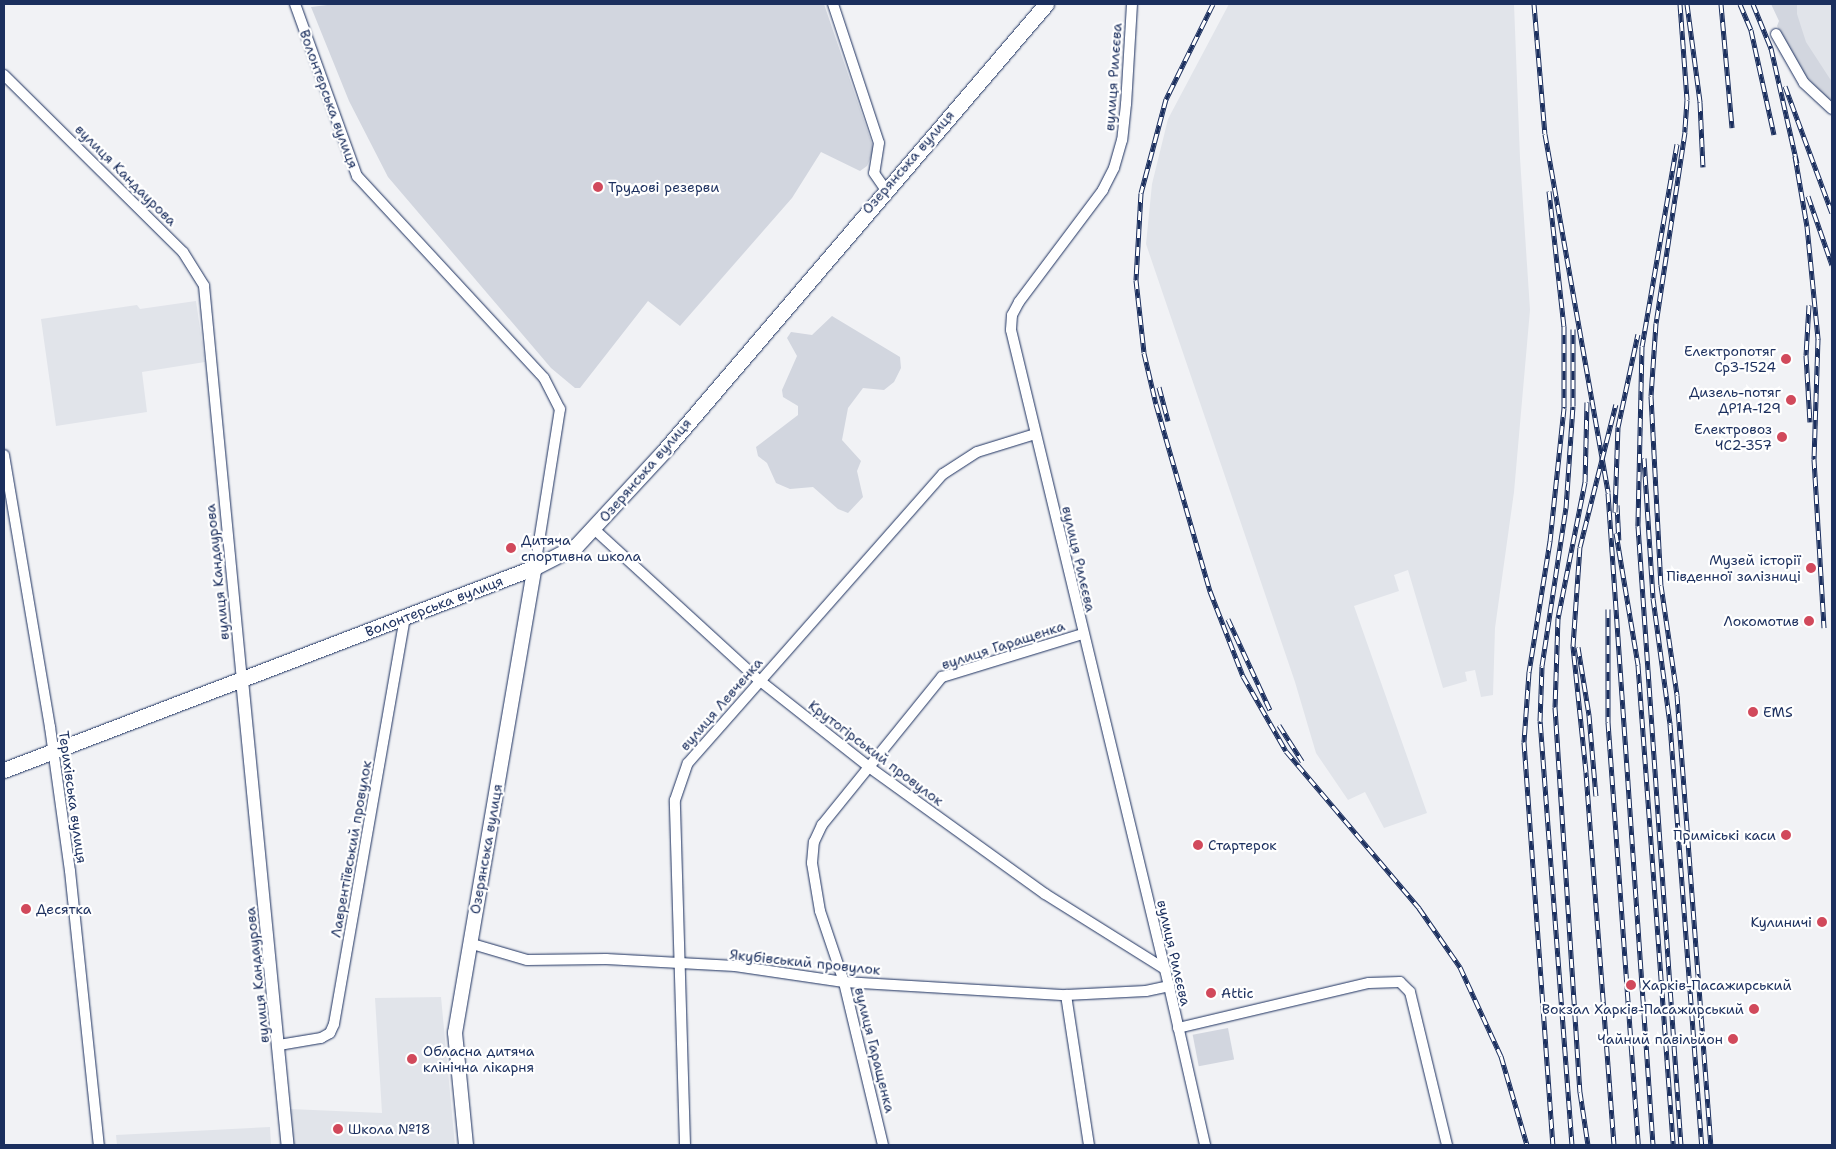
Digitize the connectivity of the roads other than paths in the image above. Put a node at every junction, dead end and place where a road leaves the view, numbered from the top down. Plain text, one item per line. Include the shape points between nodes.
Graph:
1 (295, 4) edge
2 (833, 4) edge
3 (1046, 4) edge
4 (1132, 4) edge
5 (1776, 34) dead end
6 (4, 75) edge
7 (1832, 109) edge
8 (885, 189) junction
9 (1035, 434) junction
10 (4, 455) edge
11 (594, 529) junction
12 (535, 567) junction
13 (405, 617) junction
14 (1083, 634) junction
15 (242, 680) junction
16 (759, 680) junction
17 (53, 750) junction
18 (869, 767) junction
19 (4, 770) edge
20 (469, 943) junction
21 (682, 965) junction
22 (1165, 970) junction
23 (844, 982) junction
24 (1169, 986) junction
25 (1066, 995) junction
26 (1178, 1028) junction
27 (279, 1045) junction
28 (99, 1145) edge
29 (288, 1145) edge
30 (466, 1145) edge
31 (685, 1145) edge
32 (884, 1145) edge
33 (1089, 1145) edge
34 (1204, 1145) edge
35 (1446, 1145) edge

1 - 12 street, Волонтерська вулиця via 357,176 544,378 560,409
2 - 8 street via 879,143 874,173
3 - 8 main road, Озерянська вулиця
4 - 9 street, вулиця Рилєєва via 1126,104 1122,140 1114,168 1103,190 1012,315 1010,330
5 - 7 street via 1804,83
6 - 15 street, вулиця Кандаурова via 182,252 204,286
8 - 11 main road, Озерянська вулиця
9 - 14 street, вулиця Рилєєва
9 - 16 street, вулиця Левченка via 977,452 943,474
10 - 17 street, Терихівська вулиця
11 - 12 main road, Озерянська вулиця via 567,553
11 - 16 street, Крутогірський провулок
12 - 13 main road, Волонтерська вулиця
12 - 20 main road, Озерянська вулиця
13 - 15 main road, Волонтерська вулиця
13 - 27 street, Лаврентіївський провулок via 334,1024 330,1033 321,1038
14 - 18 street, вулиця Гаращенка via 942,677
14 - 22 street, вулиця Рилєєва
15 - 17 main road, Волонтерська вулиця
15 - 27 street, вулиця Кандаурова
16 - 18 street, Крутогірський провулок
16 - 21 street, вулиця Левченка via 688,763 675,800
17 - 19 main road, Волонтерська вулиця
17 - 28 street, Терихівська вулиця
18 - 22 street, Крутогірський провулок via 1045,894
18 - 23 street, вулиця Гаращенка via 822,825 814,842 812,863 820,910
20 - 21 street, Якубівський провулок via 527,960 606,959
20 - 30 main road, Озерянська вулиця via 455,1033
21 - 23 street, Якубівський провулок via 735,966
21 - 31 street, вулиця Левченка
22 - 24 street, вулиця Рилєєва
23 - 25 street, Якубівський провулок
23 - 32 street, вулиця Гаращенка
24 - 25 street, Якубівський провулок via 1146,991
24 - 26 street, вулиця Рилєєва
25 - 33 street
26 - 34 street, вулиця Рилєєва
26 - 35 street via 1369,983 1400,982 1410,992
27 - 29 street, вулиця Кандаурова

